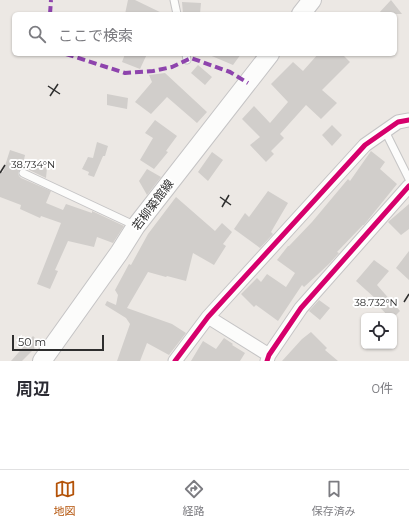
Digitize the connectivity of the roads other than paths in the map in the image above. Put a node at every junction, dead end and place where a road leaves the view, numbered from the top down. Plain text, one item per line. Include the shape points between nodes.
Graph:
1 (174, 0) edge
2 (312, 0) edge
3 (177, 12) edge
4 (303, 12) edge
5 (268, 56) edge
6 (409, 120) edge
7 (385, 131) junction
8 (23, 173) dead end
9 (409, 179) edge
10 (409, 186) edge
11 (136, 226) junction
12 (208, 317) junction
13 (268, 358) edge
14 (42, 361) edge
15 (176, 361) edge

1 - 3 lane
2 - 4 main road
5 - 11 main road, 若柳築館線
6 - 7 street via 398,122
7 - 9 lane
7 - 12 street via 365,145
8 - 11 lane
10 - 13 street via 301,308
11 - 14 main road, 若柳築館線
12 - 13 street
12 - 15 street

